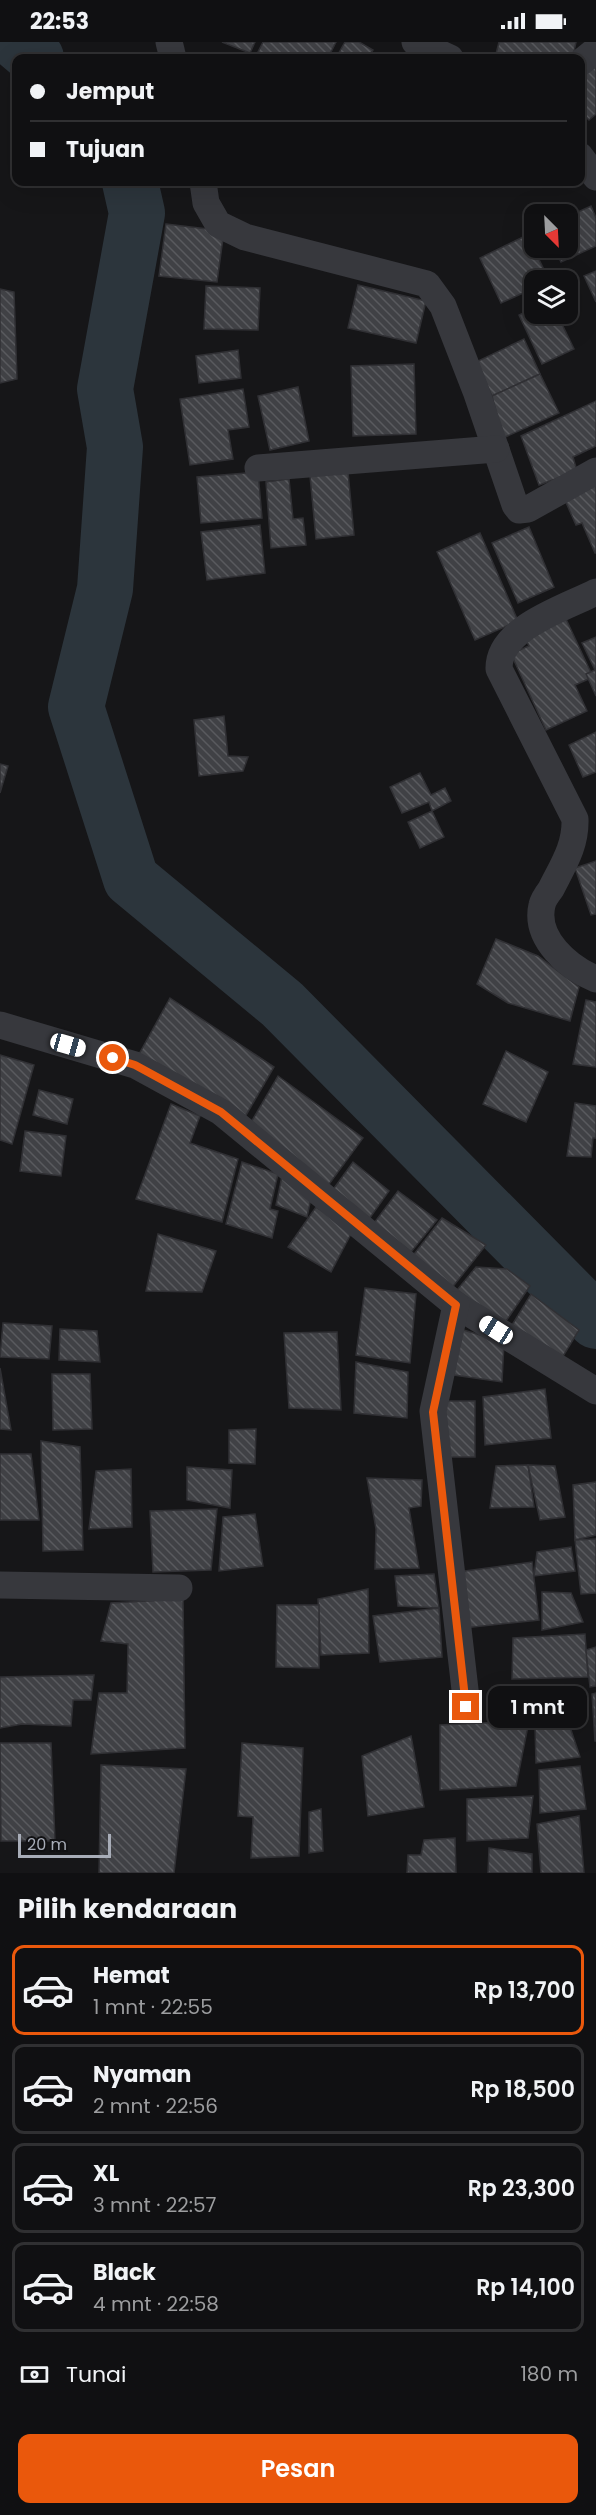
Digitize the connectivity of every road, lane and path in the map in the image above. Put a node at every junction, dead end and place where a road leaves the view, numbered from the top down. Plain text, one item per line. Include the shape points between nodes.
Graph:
1 (415, 42) edge
2 (441, 54) edge
3 (585, 163) edge
4 (596, 177) edge
5 (204, 186) edge
6 (496, 449) junction
7 (258, 468) dead end
8 (596, 471) edge
9 (596, 592) edge
10 (596, 979) edge
11 (0, 1025) edge
12 (456, 1305) junction
13 (596, 1391) edge
14 (0, 1585) edge
15 (179, 1588) dead end
16 (466, 1707) dead end

1 - 2 street
3 - 4 street
5 - 6 street via 206,203 218,224 236,232 427,284 443,306
6 - 7 street
6 - 8 street via 519,510 528,509
9 - 10 street via 523,628 506,644 499,669 575,819 571,851 542,905 542,926 549,942 565,960
11 - 12 street via 135,1065 221,1112
12 - 13 street
12 - 16 street via 433,1412
14 - 15 street

